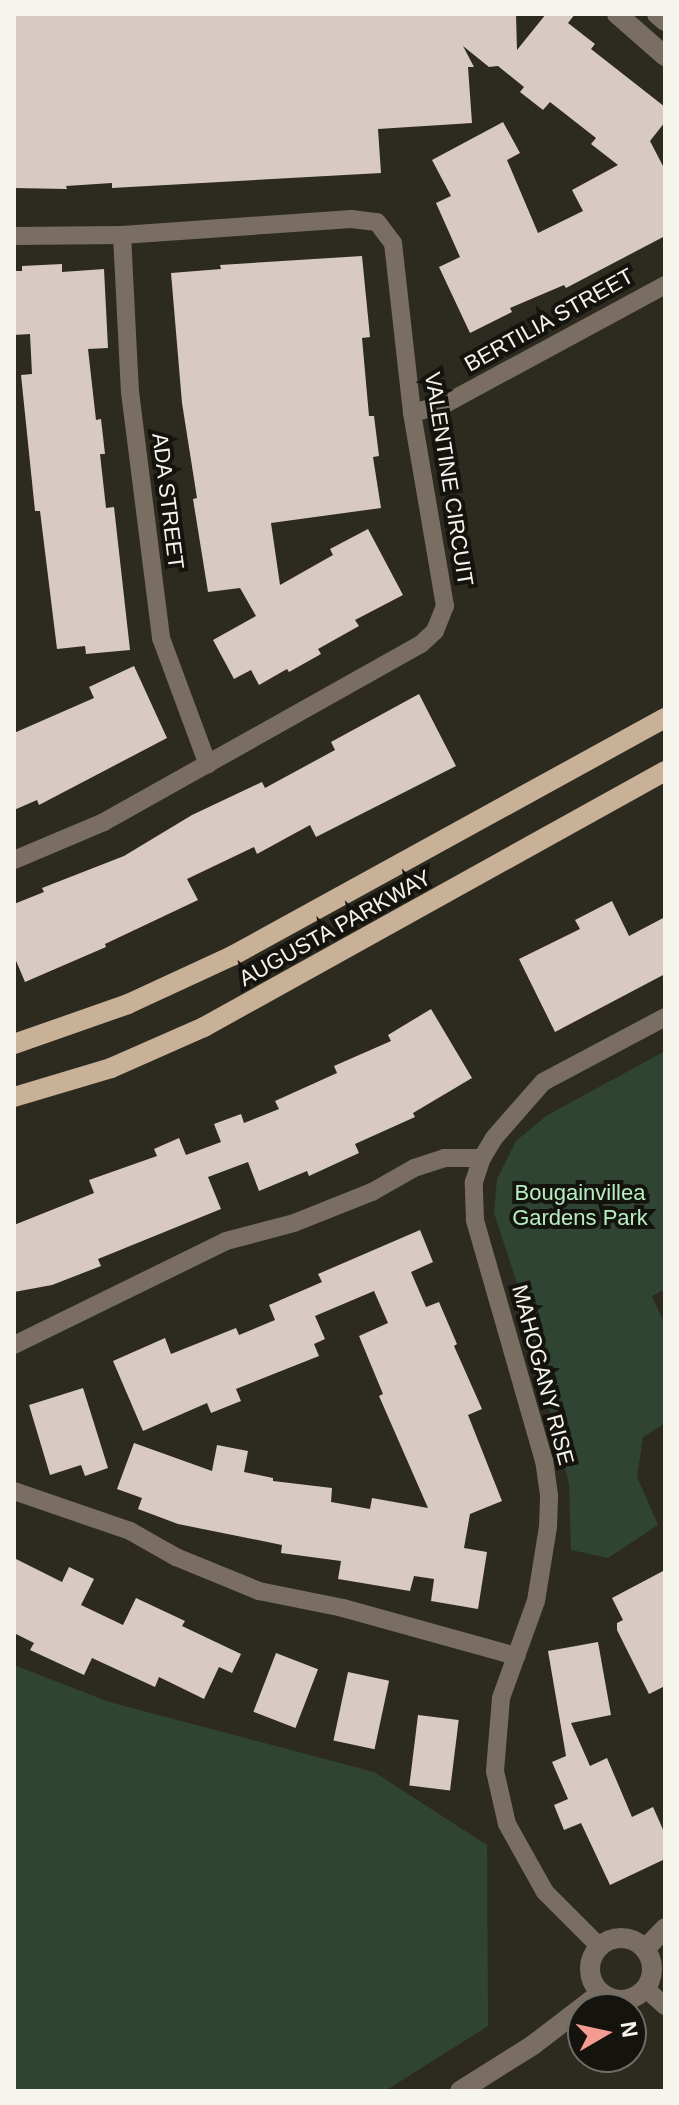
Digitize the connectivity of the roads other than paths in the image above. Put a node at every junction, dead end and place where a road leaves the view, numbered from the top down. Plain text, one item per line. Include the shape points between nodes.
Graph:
1 (617, 14) edge
2 (657, 14) edge
3 (665, 21) edge
4 (665, 56) edge
5 (122, 235) junction
6 (14, 236) edge
7 (665, 285) edge
8 (412, 413) junction
9 (665, 718) edge
10 (208, 765) junction
11 (665, 771) edge
12 (14, 860) edge
13 (665, 1017) edge
14 (14, 1044) edge
15 (14, 1097) edge
16 (482, 1158) junction
17 (14, 1345) edge
18 (14, 1491) edge
19 (516, 1656) junction
20 (665, 1928) edge
21 (599, 1946) junction
22 (645, 1949) junction
23 (645, 1988) junction
24 (601, 1993) edge
25 (638, 1993) edge
26 (665, 2006) edge
27 (567, 2019) edge
28 (460, 2091) edge

1 - 4 street
2 - 3 street
5 - 6 street, VALENTINE CIRCUIT
5 - 8 street, VALENTINE CIRCUIT via 351,219 377,222 393,243
5 - 10 street, ADA STREET via 130,392 161,638
7 - 8 street, BERTILIA STREET via 445,404
8 - 10 street, VALENTINE CIRCUIT via 445,606 435,631 421,644
9 - 14 main road, AUGUSTA PARKWAY via 232,956 128,1004
10 - 12 street, VALENTINE CIRCUIT via 104,822
11 - 15 main road, AUGUSTA PARKWAY via 204,1027 111,1068
13 - 16 street, MAHOGANY RISE via 543,1082
16 - 17 street via 444,1158 294,1223 226,1241
16 - 19 street, MAHOGANY RISE via 474,1182 475,1220 544,1461 549,1495 536,1601
18 - 19 street via 130,1531 176,1557 259,1591 343,1608
19 - 21 street, MAHOGANY RISE via 501,1698 495,1771 507,1824 545,1892
20 - 22 street
21 - 22 street via 628,1938
21 - 24 street via 590,1975
22 - 23 street via 652,1968
23 - 25 street
23 - 26 street
27 - 28 street

